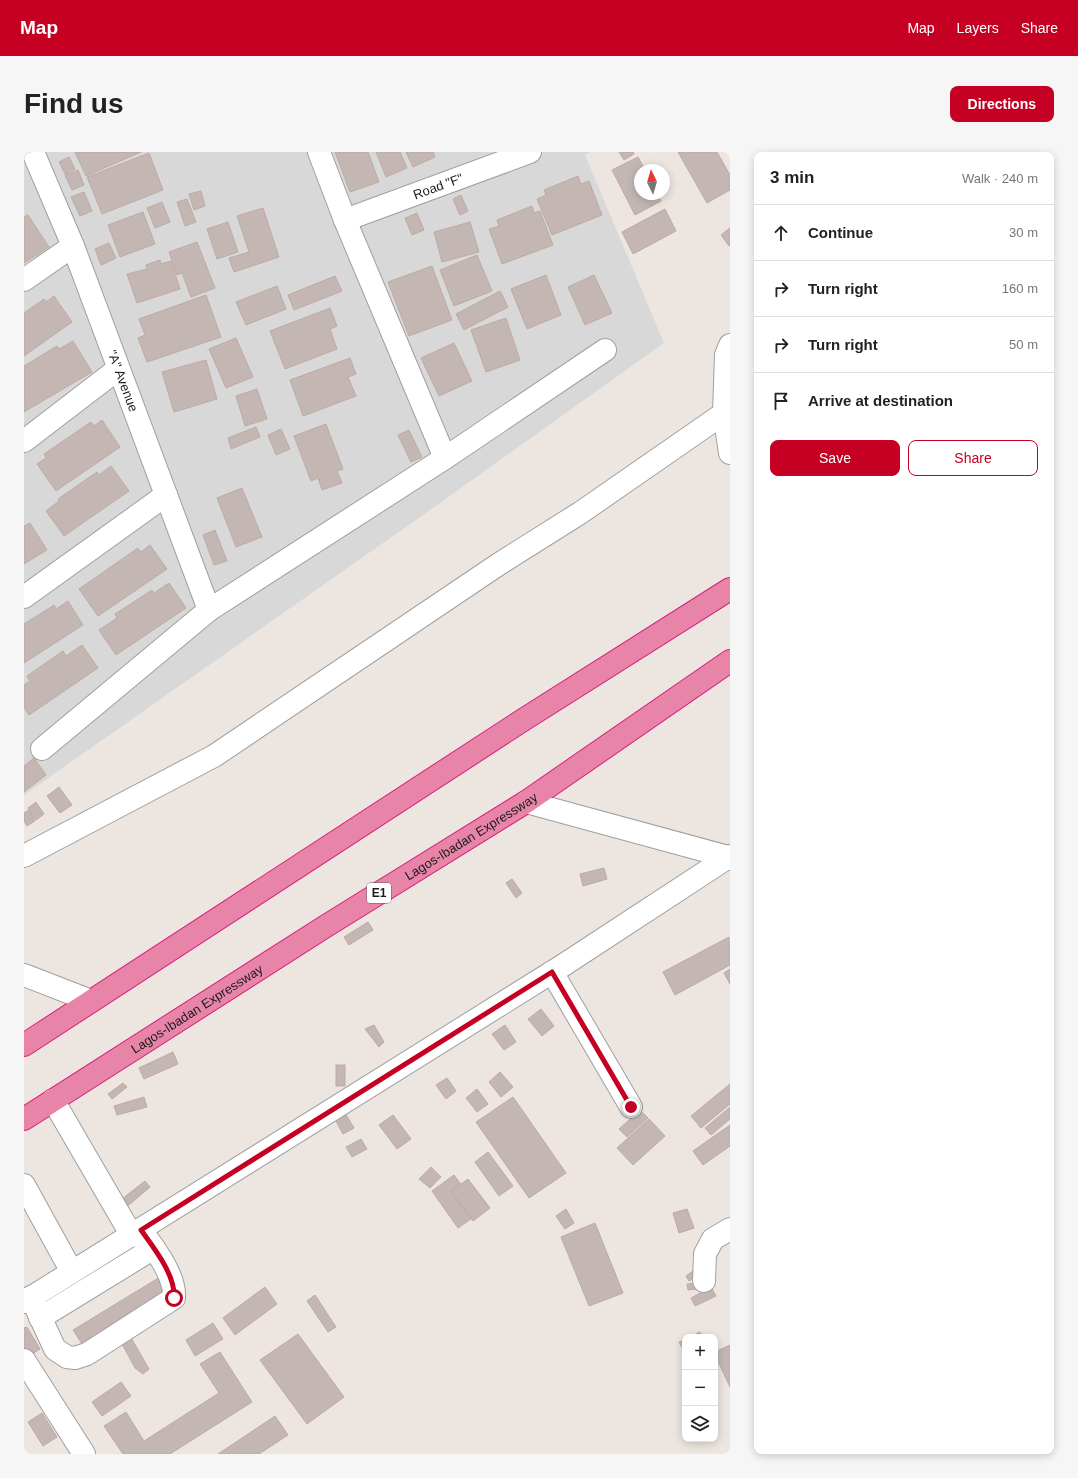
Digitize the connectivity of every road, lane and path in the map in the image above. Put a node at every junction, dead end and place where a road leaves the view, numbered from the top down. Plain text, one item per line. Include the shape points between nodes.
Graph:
1 (33, 152) edge
2 (319, 152) edge
3 (530, 152) edge
4 (345, 220) junction
5 (72, 246) junction
6 (24, 280) edge
7 (730, 346) edge
8 (605, 350) dead end
9 (118, 369) junction
10 (727, 411) edge
11 (24, 441) edge
12 (730, 453) edge
13 (445, 458) junction
14 (166, 495) junction
15 (730, 588) edge
16 (24, 597) edge
17 (209, 610) junction
18 (730, 661) edge
19 (42, 749) dead end
20 (526, 802) junction
21 (24, 856) edge
22 (729, 857) edge
23 (552, 972) junction
24 (24, 975) edge
25 (91, 1001) junction
26 (24, 1045) edge
27 (53, 1100) junction
28 (631, 1107) dead end
29 (24, 1119) edge
30 (24, 1185) edge
31 (730, 1229) edge
32 (137, 1233) junction
33 (154, 1248) junction
34 (72, 1272) junction
35 (704, 1281) dead end
36 (28, 1300) edge
37 (40, 1318) junction
38 (24, 1360) edge
39 (84, 1454) edge

1 - 5 street, "A" Avenue
2 - 4 street
3 - 4 street, Road "F"
4 - 13 street
5 - 6 street
5 - 9 street, "A" Avenue
7 - 10 street via 726,354
8 - 13 street
9 - 11 street
9 - 14 street, "A" Avenue
10 - 12 street
10 - 21 street via 580,513 499,564 214,756
13 - 17 street
14 - 16 street
14 - 17 street, "A" Avenue
15 - 25 highway
17 - 19 street
18 - 20 highway, Lagos-Ibadan Expressway / E1
20 - 22 street
20 - 27 highway, Lagos-Ibadan Expressway / E1 via 319,930
22 - 23 street
23 - 28 street
23 - 32 street
24 - 25 street
25 - 26 highway
27 - 29 highway, Lagos-Ibadan Expressway / E1
27 - 32 street
30 - 34 street
31 - 35 street via 713,1238 704,1254
32 - 33 street
32 - 34 street
33 - 37 street
33 - 37 street via 171,1279 174,1298 87,1354 74,1358 67,1357 55,1349
34 - 36 street
36 - 37 street
38 - 39 street

